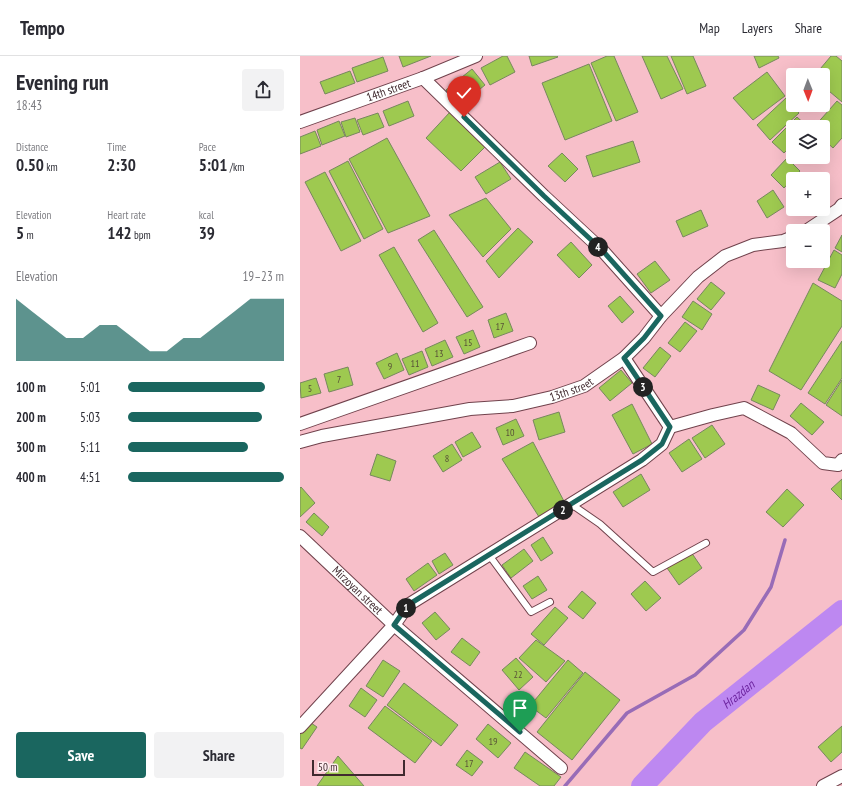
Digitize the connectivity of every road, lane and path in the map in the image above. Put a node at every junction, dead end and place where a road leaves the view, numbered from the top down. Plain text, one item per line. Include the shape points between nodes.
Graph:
1 (476, 56) edge
2 (423, 78) junction
3 (300, 122) edge
4 (842, 205) edge
5 (816, 224) edge
6 (786, 240) edge
7 (661, 316) junction
8 (530, 343) dead end
9 (624, 358) junction
10 (300, 424) edge
11 (670, 427) junction
12 (300, 442) edge
13 (842, 460) edge
14 (571, 504) junction
15 (300, 536) edge
16 (706, 543) dead end
17 (489, 555) junction
18 (550, 602) dead end
19 (394, 625) junction
20 (300, 726) edge
21 (562, 768) dead end
22 (842, 776) edge
23 (822, 786) edge

1 - 2 street, 14th street
2 - 3 street, 14th street
2 - 7 street via 602,250
4 - 5 street
6 - 7 street, 13th street via 753,245 725,256 698,277
7 - 9 street, 13th street
8 - 10 street
9 - 11 street
9 - 12 street, 13th street via 584,386 552,397 513,406 470,410 322,436
11 - 13 street via 744,408 791,433 823,463 838,465
11 - 14 street via 662,444 642,460
14 - 16 lane via 600,524 653,572
14 - 17 street
15 - 19 street, Mirzoyan street
17 - 18 lane via 531,612
17 - 19 street via 408,605
19 - 20 street
19 - 21 street, Mirzoyan street
22 - 23 street

